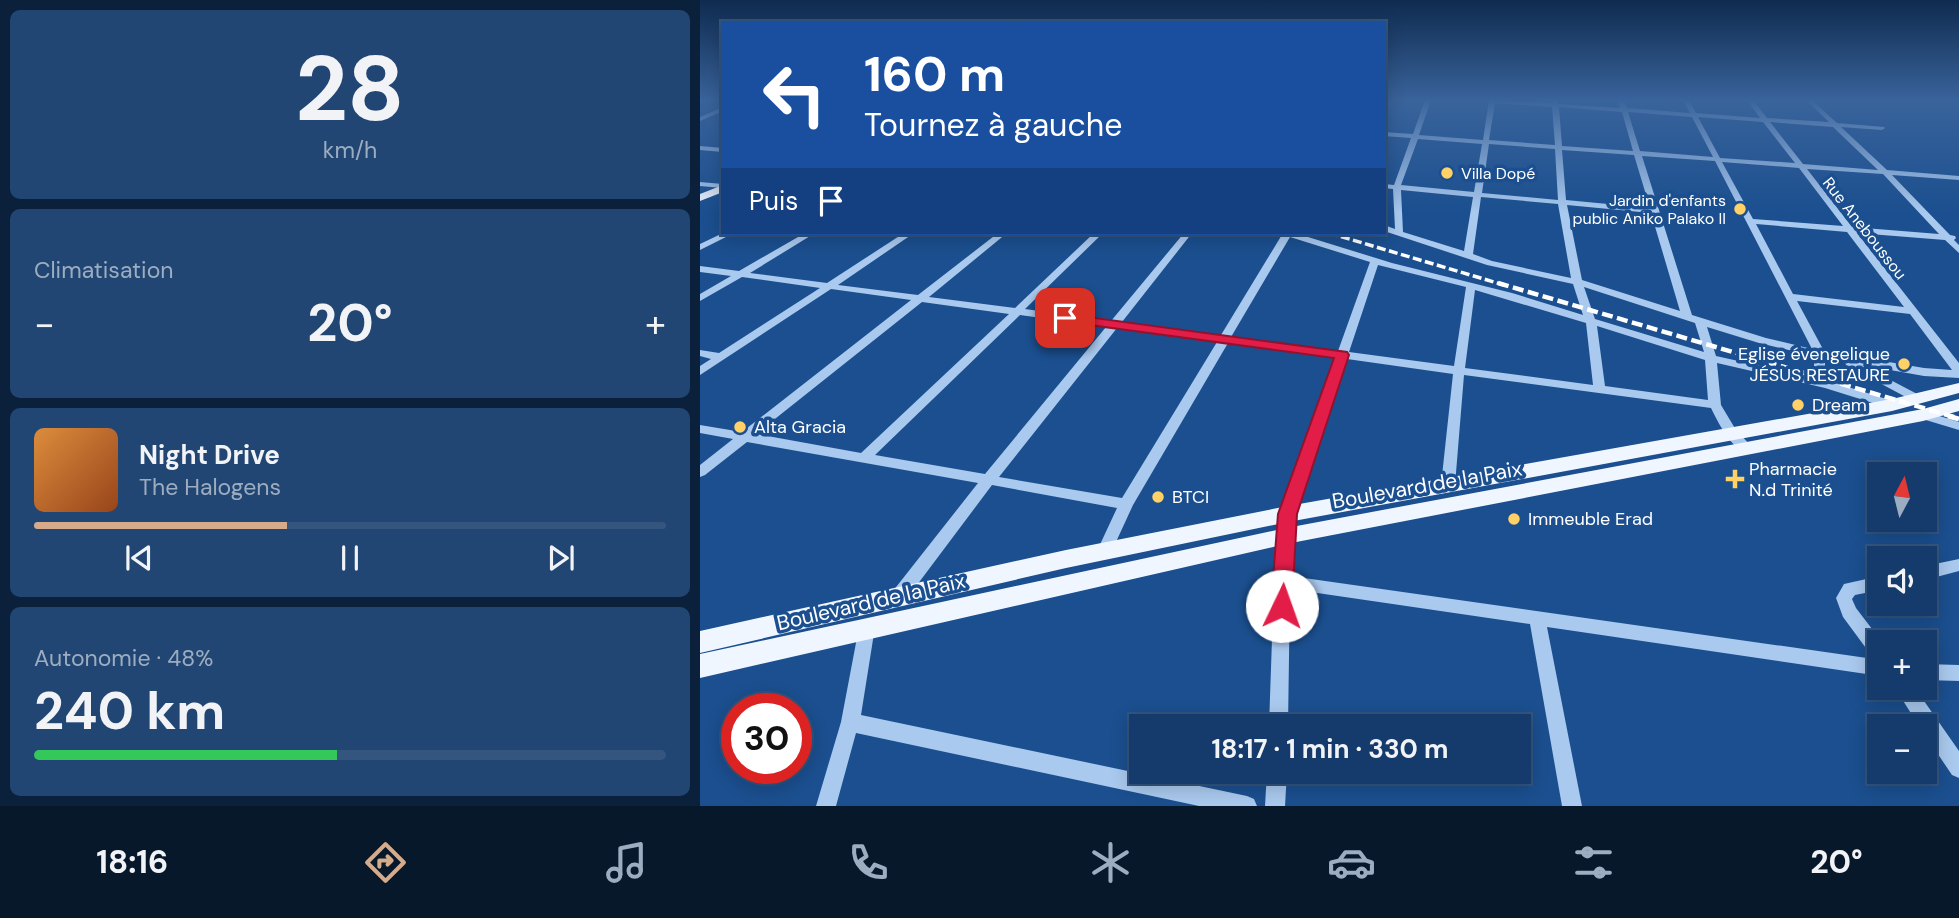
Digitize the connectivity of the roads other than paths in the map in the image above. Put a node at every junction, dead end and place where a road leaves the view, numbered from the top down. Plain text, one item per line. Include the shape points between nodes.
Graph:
1 (1414, 138) edge
2 (1431, 138) edge
3 (1486, 138) edge
4 (1558, 138) edge
5 (1632, 138) edge
6 (1708, 138) edge
7 (1778, 138) edge
8 (1850, 138) edge
9 (1485, 143) junction
10 (700, 148) edge
11 (1559, 149) junction
12 (721, 150) edge
13 (1637, 155) junction
14 (1720, 160) junction
15 (1799, 166) junction
16 (1886, 173) junction
17 (1959, 178) edge
18 (700, 184) edge
19 (1386, 186) edge
20 (721, 187) edge
21 (721, 187) edge
22 (1397, 187) junction
23 (1478, 195) junction
24 (700, 196) edge
25 (1562, 202) junction
26 (1656, 211) junction
27 (1751, 221) junction
28 (1386, 229) edge
29 (1849, 229) junction
30 (1399, 232) junction
31 (726, 235) edge
32 (808, 235) edge
33 (907, 235) edge
34 (1000, 235) edge
35 (1097, 235) edge
36 (1186, 235) edge
37 (1286, 235) edge
38 (1293, 235) edge
39 (1954, 238) edge
40 (700, 240) edge
41 (711, 242) junction
42 (700, 247) edge
43 (1959, 250) edge
44 (1468, 256) junction
45 (1375, 261) junction
46 (700, 269) edge
47 (740, 274) junction
48 (1577, 282) junction
49 (1471, 285) junction
50 (828, 286) junction
51 (1791, 297) junction
52 (700, 298) edge
53 (920, 298) junction
54 (1017, 311) junction
55 (1912, 311) junction
56 (1687, 317) junction
57 (1700, 321) junction
58 (1591, 322) junction
59 (1113, 324) junction
60 (1226, 339) junction
61 (700, 353) edge
62 (1821, 354) junction
63 (1342, 355) junction
64 (720, 357) junction
65 (1711, 358) junction
66 (1843, 359) junction
67 (1459, 370) junction
68 (700, 371) edge
69 (1959, 372) edge
70 (1828, 385) junction
71 (1959, 388) edge
72 (1600, 390) junction
73 (1715, 405) junction
74 (1909, 405) junction
75 (1959, 405) edge
76 (1959, 426) edge
77 (700, 429) edge
78 (1731, 433) junction
79 (744, 437) junction
80 (1747, 449) junction
81 (863, 459) junction
82 (700, 472) edge
83 (988, 481) junction
84 (1448, 485) junction
85 (1126, 504) junction
86 (1288, 514) junction
87 (1286, 536) junction
88 (1105, 551) junction
89 (1959, 565) edge
90 (1937, 570) edge
91 (1282, 581) junction
92 (1867, 586) edge
93 (898, 597) junction
94 (1537, 617) junction
95 (867, 627) junction
96 (1867, 636) edge
97 (700, 642) edge
98 (700, 666) edge
99 (1867, 666) edge
100 (1937, 672) edge
101 (1959, 673) edge
102 (1912, 700) edge
103 (1278, 714) edge
104 (850, 722) junction
105 (1959, 768) edge
106 (1276, 784) edge
107 (826, 806) edge
108 (1247, 806) edge
109 (1275, 806) edge
110 (1572, 806) edge

1 - 22 street
2 - 9 street
3 - 9 street
4 - 11 street
5 - 13 street
6 - 14 street
7 - 15 street, Rue Aneboussou
8 - 16 street
9 - 11 street
9 - 23 street
10 - 12 street
11 - 13 street
11 - 25 street
13 - 14 street
13 - 26 street
14 - 15 street
14 - 27 street
15 - 16 street
15 - 29 street, Rue Aneboussou
16 - 17 street
16 - 39 street
18 - 20 street
19 - 22 street
21 - 24 main road
22 - 23 street
22 - 30 street
23 - 25 street
23 - 44 street
25 - 26 street
25 - 48 street
26 - 56 street
27 - 29 street
27 - 51 street
28 - 30 street
29 - 39 street
29 - 55 street, Rue Aneboussou
30 - 44 street
31 - 41 street
32 - 47 street
33 - 50 street
34 - 53 street
35 - 54 street
36 - 59 street
37 - 60 street
38 - 45 street
39 - 43 street
40 - 41 street
41 - 42 street
44 - 48 street
45 - 49 street
45 - 63 street
46 - 47 street
47 - 50 street
47 - 52 street
48 - 56 street
48 - 58 street
49 - 58 street
49 - 67 street
50 - 53 street
50 - 64 street
51 - 55 street
51 - 62 street
53 - 54 street
53 - 79 street
54 - 59 street
54 - 81 street
55 - 69 street, Rue Aneboussou
56 - 57 street
57 - 62 street
57 - 65 street
58 - 65 street
58 - 72 street
59 - 60 street
59 - 83 street
60 - 63 street
60 - 85 street
61 - 64 street
62 - 66 street
62 - 70 street via 1819,377
63 - 67 street
63 - 86 street
64 - 68 street
65 - 70 street
65 - 73 street
66 - 69 street via 1924,372
66 - 74 street
67 - 72 street
67 - 84 street
70 - 74 street
71 - 74 main road, Boulevard de la Paix
72 - 73 street
73 - 78 street
74 - 75 main road, Boulevard de la Paix
74 - 76 street
74 - 78 main road, Boulevard de la Paix
74 - 80 main road, Boulevard de la Paix
77 - 79 street
78 - 80 street
78 - 84 main road, Boulevard de la Paix
79 - 81 street
79 - 82 street
80 - 87 main road, Boulevard de la Paix
81 - 83 street
83 - 85 street
83 - 93 street
84 - 86 main road, Boulevard de la Paix
85 - 88 street
86 - 87 street
86 - 88 main road, Boulevard de la Paix
87 - 91 street
87 - 95 main road, Boulevard de la Paix
88 - 93 main road, Boulevard de la Paix
89 - 90 street
91 - 94 street
91 - 103 street
92 - 96 street via 1850,589 1844,598
93 - 97 main road, Boulevard de la Paix
94 - 99 street
94 - 110 street
95 - 98 main road, Boulevard de la Paix
95 - 104 street
100 - 101 street
102 - 105 street
104 - 107 street
104 - 108 street
106 - 109 street

